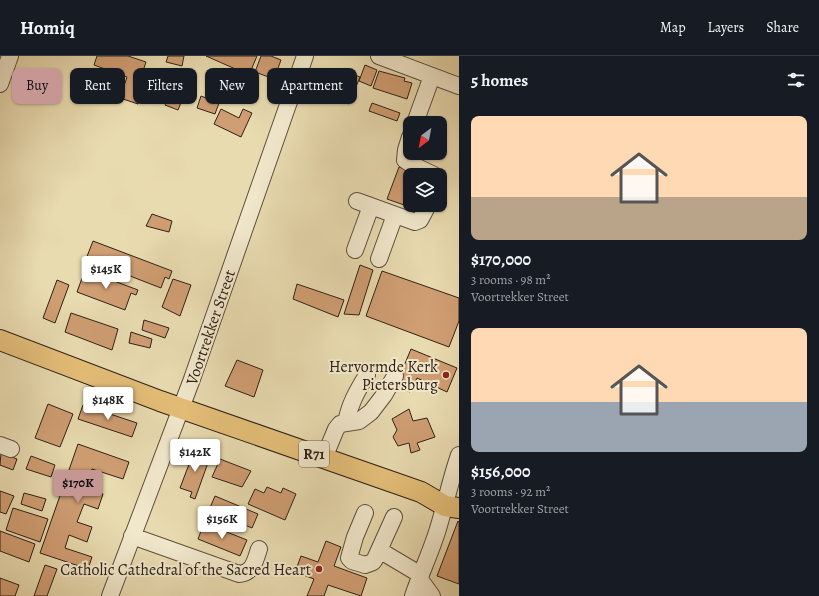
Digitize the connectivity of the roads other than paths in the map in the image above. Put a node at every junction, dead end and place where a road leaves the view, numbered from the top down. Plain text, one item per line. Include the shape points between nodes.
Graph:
1 (10, 56) edge
2 (305, 56) edge
3 (379, 56) edge
4 (432, 76) junction
5 (0, 84) edge
6 (459, 86) edge
7 (418, 116) edge
8 (405, 160) edge
9 (419, 168) edge
10 (424, 212) edge
11 (395, 215) junction
12 (355, 250) dead end
13 (379, 259) dead end
14 (0, 340) edge
15 (367, 375) dead end
16 (395, 376) dead end
17 (181, 408) junction
18 (346, 423) junction
19 (459, 455) edge
20 (324, 458) junction
21 (452, 507) edge
22 (365, 513) dead end
23 (394, 517) dead end
24 (132, 536) junction
25 (259, 550) dead end
26 (379, 550) junction
27 (420, 576) junction
28 (110, 596) edge
29 (413, 596) edge
30 (432, 596) edge

1 - 5 street
2 - 17 street, Voortrekker Street
3 - 4 street
4 - 6 street
4 - 7 street
8 - 9 street
10 - 11 street via 418,221
11 - 12 street via 364,204
11 - 13 street
14 - 17 main road, R71
15 - 18 street via 351,403
16 - 18 street via 372,412 359,421
17 - 20 main road, R71
17 - 24 street, Voortrekker Street
18 - 20 street via 340,424 336,429
19 - 21 street via 451,478
20 - 21 main road, R71 via 421,492
21 - 27 street via 436,534
22 - 26 street via 349,558 365,565 372,562
23 - 26 street
24 - 25 street via 239,574 250,571
24 - 28 street, Voortrekker Street
26 - 27 street
27 - 29 street
27 - 30 street

